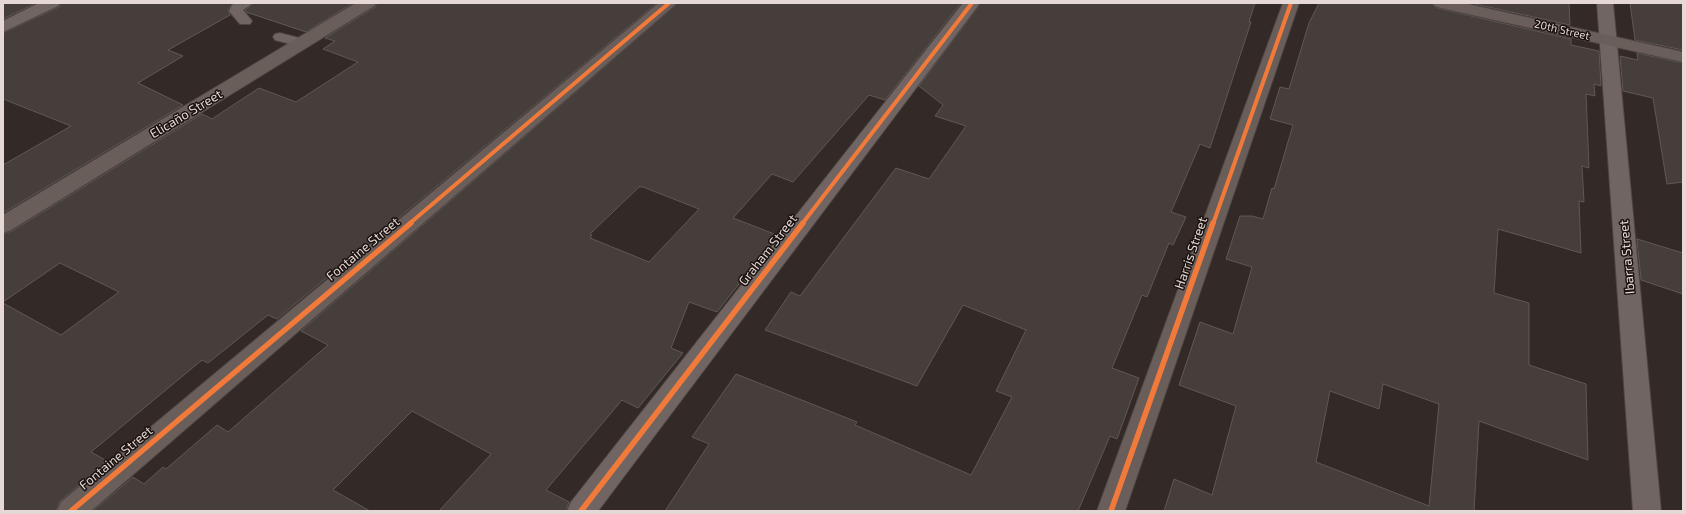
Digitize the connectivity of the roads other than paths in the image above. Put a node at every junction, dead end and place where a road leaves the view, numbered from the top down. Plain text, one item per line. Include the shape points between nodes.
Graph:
1 (52, 3) edge
2 (246, 3) edge
3 (368, 3) edge
4 (669, 3) edge
5 (972, 3) edge
6 (1291, 3) edge
7 (1442, 3) edge
8 (1605, 3) edge
9 (245, 21) dead end
10 (3, 27) edge
11 (280, 37) dead end
12 (1609, 40) junction
13 (302, 44) junction
14 (1683, 58) edge
15 (3, 225) edge
16 (71, 511) edge
17 (581, 511) edge
18 (1111, 511) edge
19 (1647, 511) edge

1 - 10 street
2 - 9 lane via 236,11
3 - 13 street, Elicaño Street
4 - 16 street, Fontaine Street
5 - 17 street, Graham Street
6 - 18 street, Harris Street
7 - 12 street, 20th Street
8 - 12 street, Ibarra Street
11 - 13 lane
12 - 14 street, 20th Street
12 - 19 street, Ibarra Street
13 - 15 street, Elicaño Street

